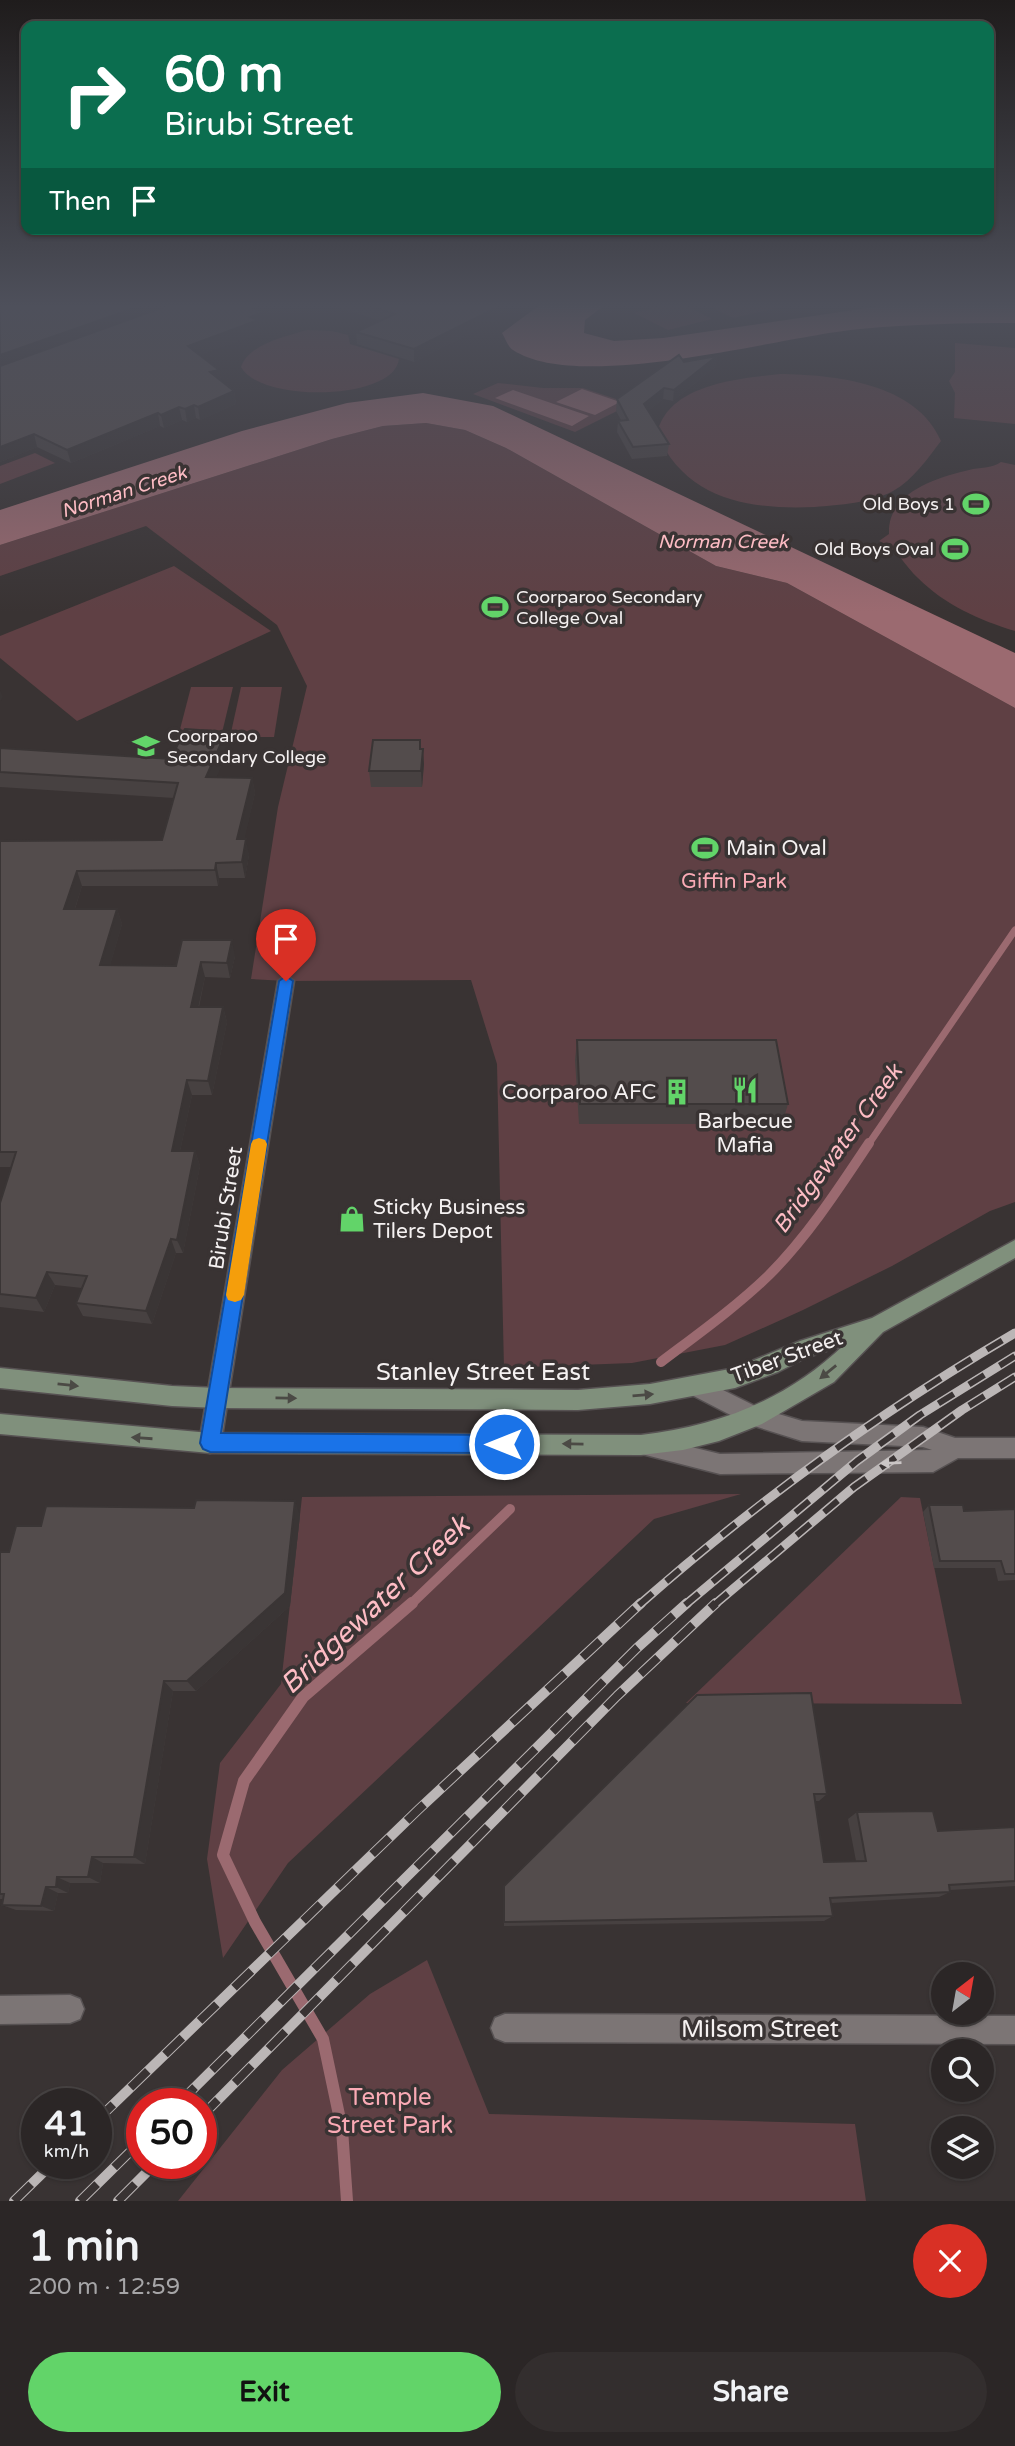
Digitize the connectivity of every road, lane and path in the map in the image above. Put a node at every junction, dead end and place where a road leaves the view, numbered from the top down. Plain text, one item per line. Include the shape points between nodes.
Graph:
1 (286, 981) dead end
2 (1015, 1248) edge
3 (878, 1325) junction
4 (0, 1378) edge
5 (695, 1386) junction
6 (218, 1398) junction
7 (755, 1417) junction
8 (0, 1424) edge
9 (210, 1443) junction
10 (641, 1445) junction
11 (955, 1448) junction
12 (1015, 1448) edge
13 (0, 2010) edge
14 (70, 2010) dead end
15 (505, 2028) dead end
16 (1015, 2030) edge

1 - 6 street, Birubi Street
2 - 3 main road, Tiber Street
3 - 5 main road, Tiber Street via 800,1350 735,1378
3 -> 7 main road, Tiber Street via 827,1375
4 -> 6 main road, Stanley Street East
6 -> 5 main road, Stanley Street East via 578,1399
5 - 7 street
6 - 9 street, Birubi Street
7 - 10 main road, Tiber Street via 707,1434
7 - 11 street via 802,1432 923,1437
9 -> 8 main road
10 -> 9 main road
11 -> 10 street via 933,1462 720,1464
11 - 12 street
13 - 14 street
15 - 16 street, Milsom Street

